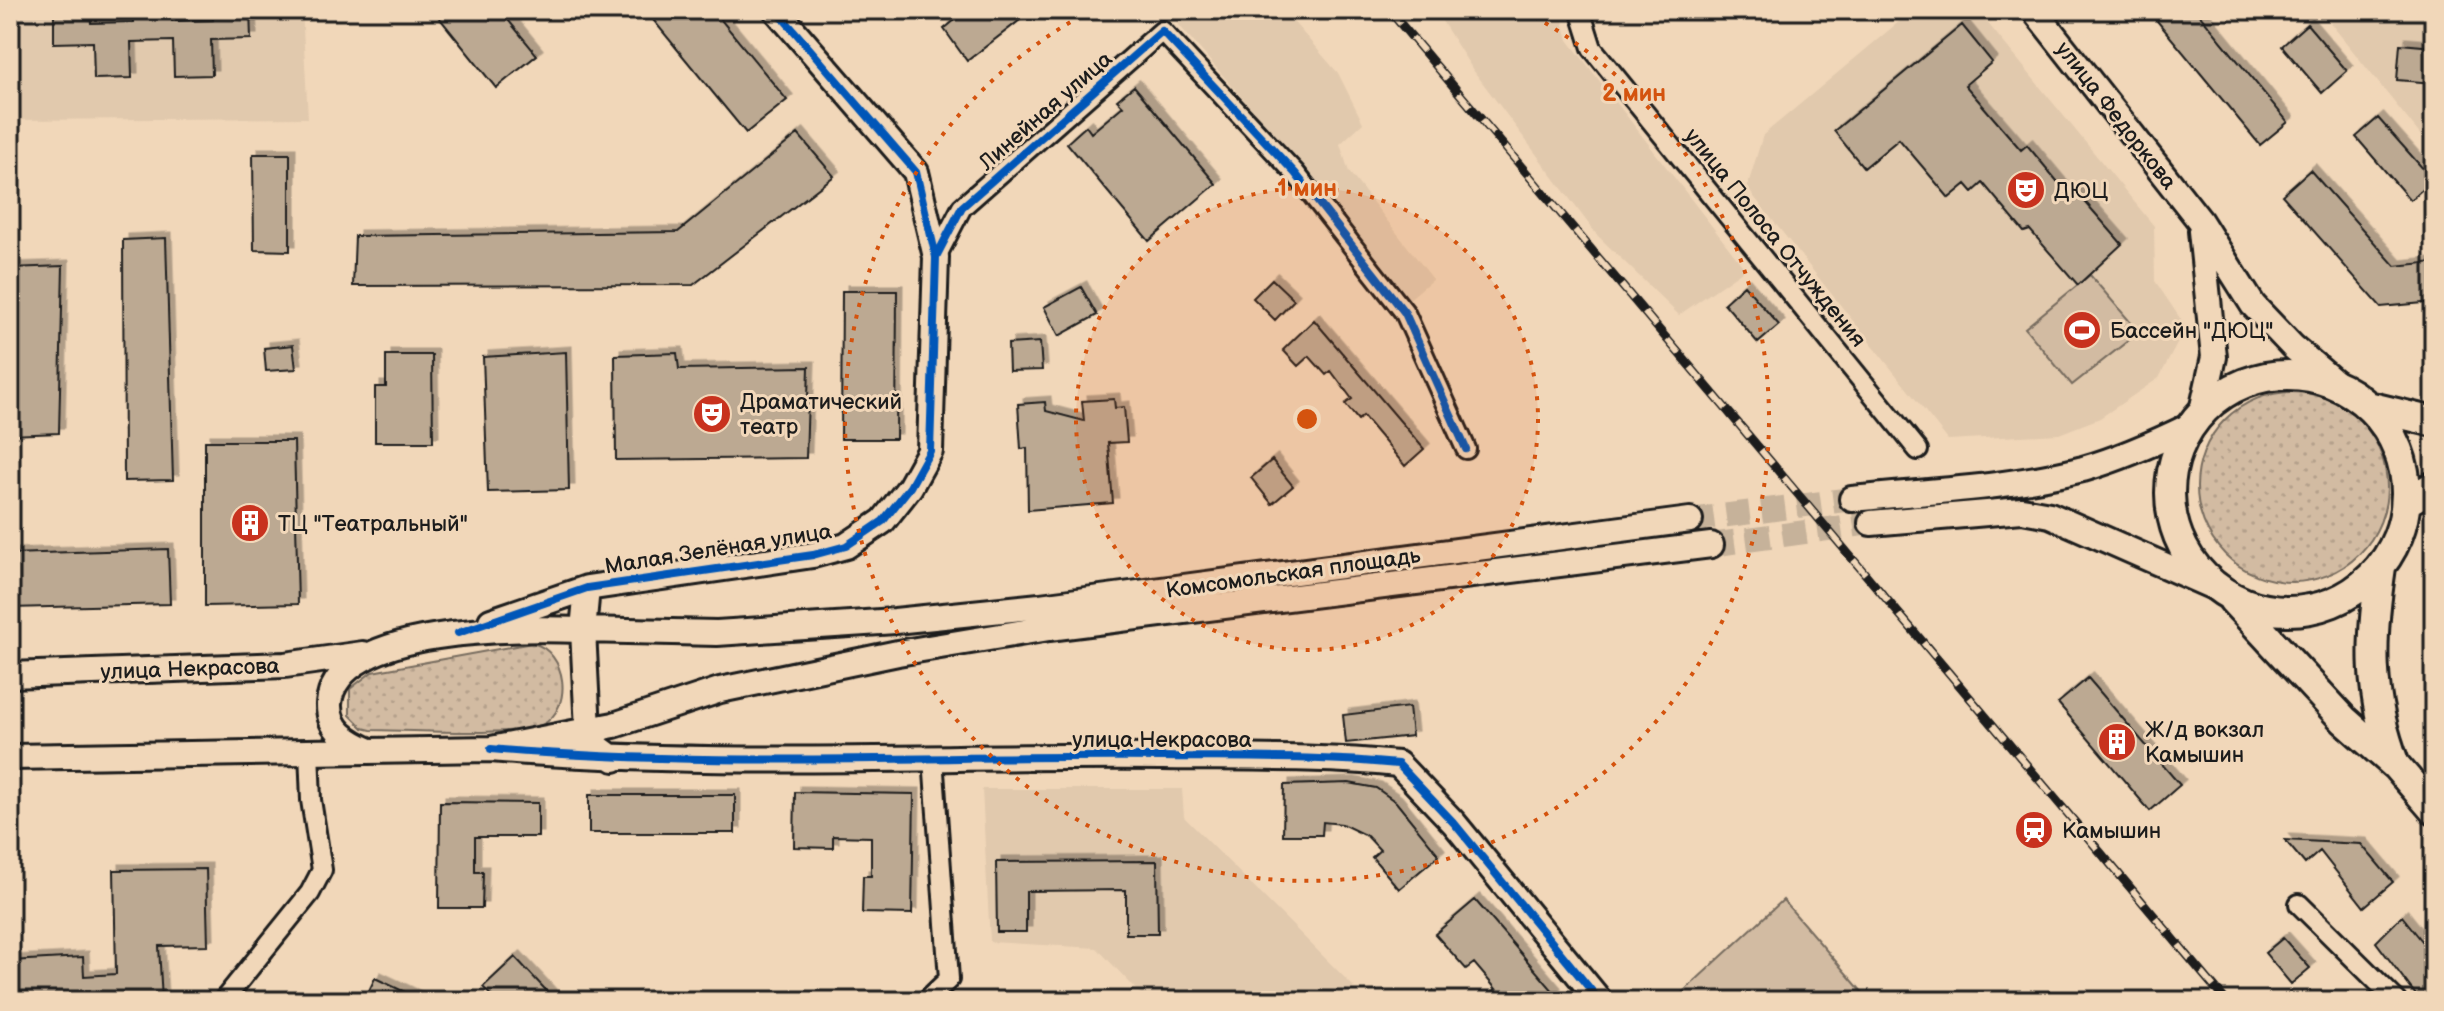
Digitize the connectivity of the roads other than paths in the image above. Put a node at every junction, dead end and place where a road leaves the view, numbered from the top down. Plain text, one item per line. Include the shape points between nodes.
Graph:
1 (776, 10) edge
2 (1580, 10) edge
3 (2034, 10) edge
4 (2200, 221) junction
5 (936, 257) junction
6 (2339, 386) junction
7 (2368, 406) junction
8 (2197, 418) junction
9 (2434, 422) edge
10 (1466, 449) dead end
11 (1918, 450) dead end
12 (2434, 486) edge
13 (1852, 499) tunnel mouth
14 (2406, 502) junction
15 (1690, 520) tunnel mouth
16 (1871, 523) tunnel mouth
17 (1711, 545) tunnel mouth
18 (2381, 567) junction
19 (587, 588) junction
20 (2225, 595) junction
21 (895, 621) joint
22 (583, 630) junction
23 (458, 633) junction
24 (370, 653) junction
25 (10, 675) edge
26 (588, 730) junction
27 (491, 749) junction
28 (309, 751) junction
29 (370, 751) junction
30 (10, 757) edge
31 (933, 758) junction
32 (614, 759) junction
33 (2396, 766) junction
34 (2434, 810) edge
35 (2299, 904) dead end
36 (223, 1001) edge
37 (926, 1001) edge
38 (1600, 1001) edge
39 (2397, 1001) edge

1 - 5 main road, Малая Зелёная улица via 916,172
2 - 11 street, улица Полоса Отчуждения via 1592,48
3 - 4 main road, улица Федоркова
4 - 6 main road, улица Федоркова via 2253,305
4 - 8 main road via 2214,357
5 - 10 street, Линейная улица via 962,207 1162,31 1295,173 1405,313
5 - 19 main road, Малая Зелёная улица via 930,451 883,521 846,546 813,555
6 - 7 main road
6 - 8 main road via 2300,375 2277,375 2235,387
7 - 9 main road
7 - 14 main road via 2399,452
8 - 13 main road via 2143,449 2083,469
8 - 20 main road via 2179,448 2171,507 2185,550
12 - 14 main road
14 - 18 main road via 2400,531
15 - 21 main road, Комсомольская площадь
16 - 20 main road via 2022,510 2071,523
17 - 26 main road via 989,638 733,687
18 - 20 main road via 2345,597 2312,609 2272,610
18 - 33 main road via 2371,666 2381,730
19 - 22 main road
19 - 23 main road, Малая Зелёная улица
20 - 33 main road via 2344,720
21 - 22 main road, улица Некрасова via 717,633
22 - 23 main road, улица Некрасова
22 - 26 main road
23 - 24 main road, улица Некрасова
24 - 25 main road, улица Некрасова via 285,665
24 - 29 main road, улица Некрасова via 338,678 329,706 338,733
26 - 27 main road
26 - 32 main road
27 - 29 main road
27 - 32 main road, улица Некрасова
28 - 29 main road
28 - 30 main road
28 - 36 street via 322,870 310,893
31 - 32 main road, улица Некрасова
31 - 37 street via 949,979
31 - 38 main road, улица Некрасова via 1343,758 1398,764 1454,823
33 - 34 main road
35 - 39 street

